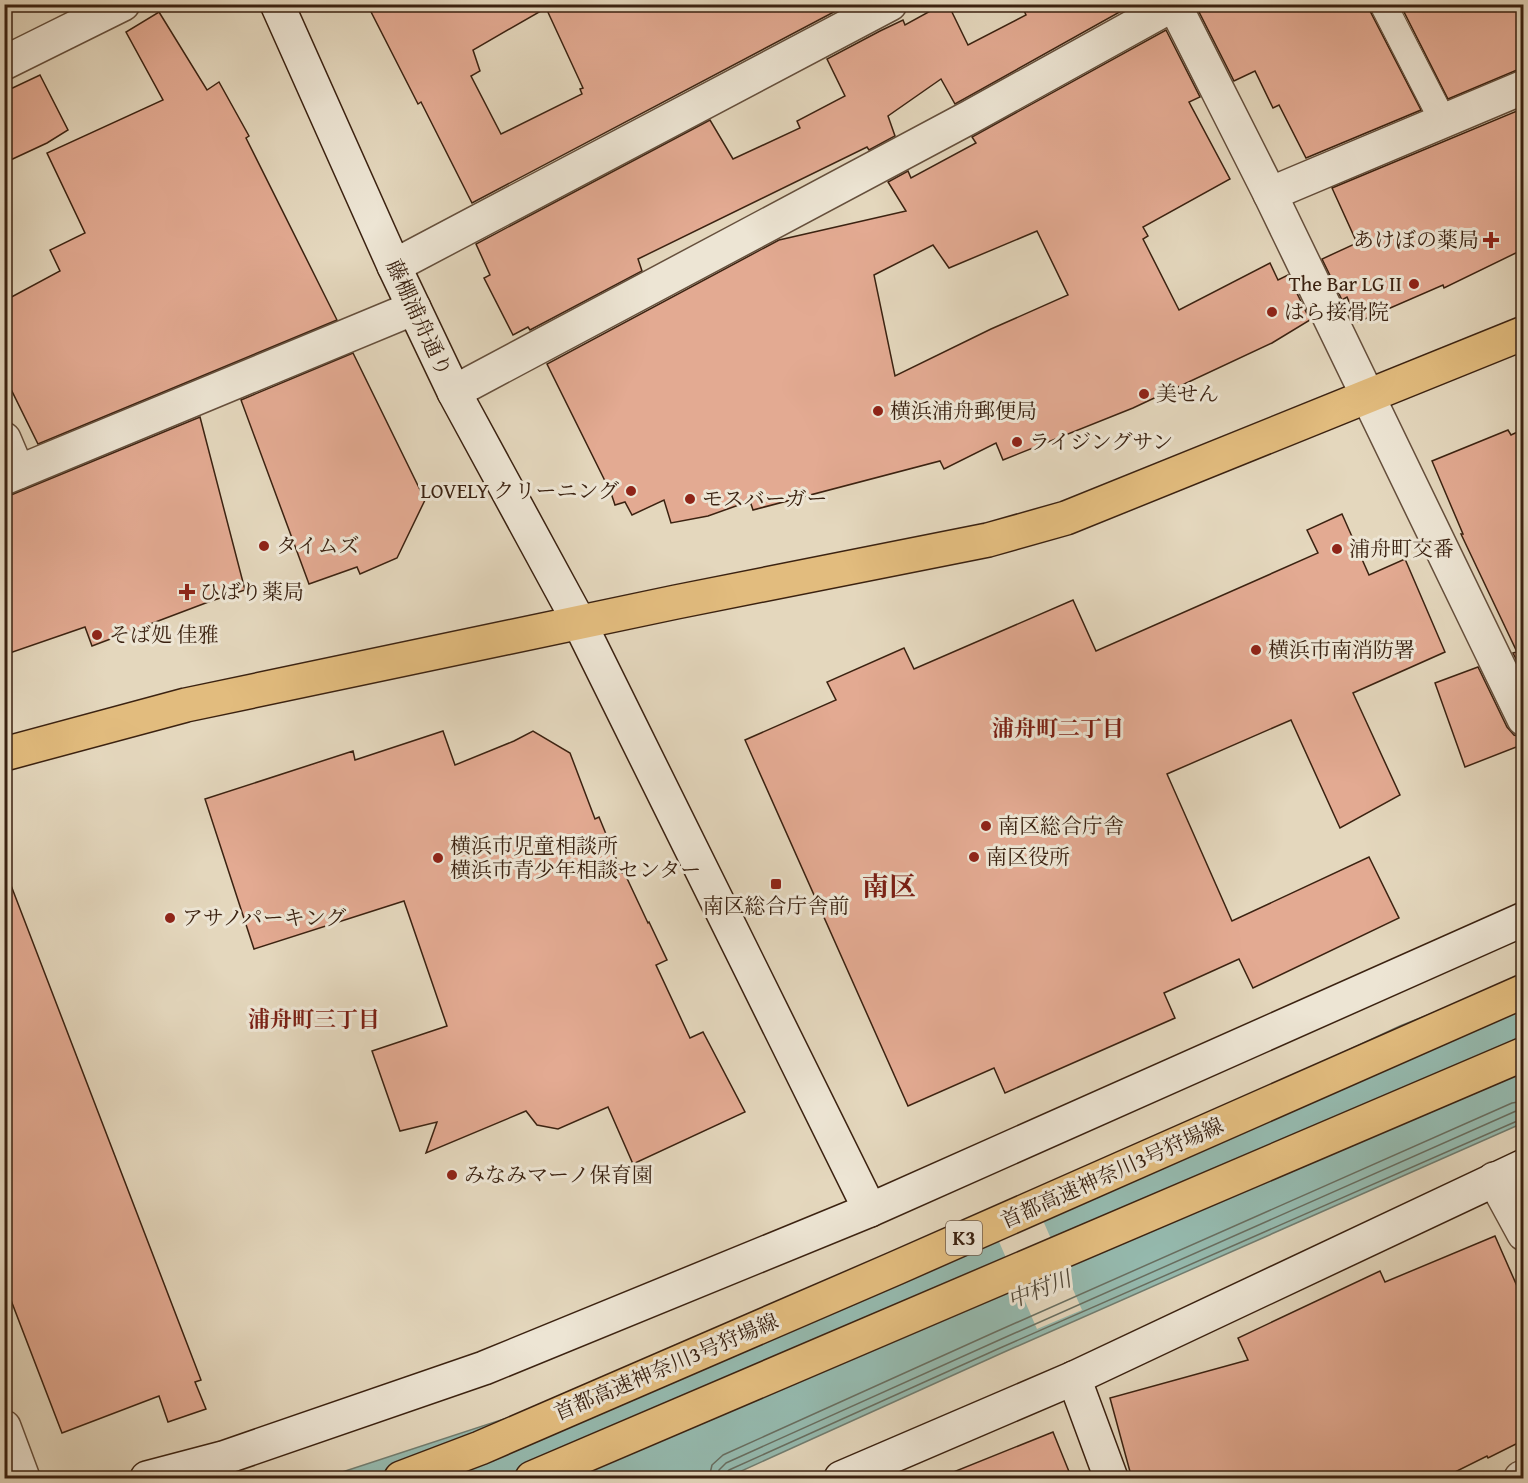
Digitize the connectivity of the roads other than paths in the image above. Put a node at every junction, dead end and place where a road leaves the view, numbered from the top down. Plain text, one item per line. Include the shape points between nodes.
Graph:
1 (123, 4) edge
2 (277, 4) edge
3 (890, 4) edge
4 (1174, 4) edge
5 (1383, 4) edge
6 (4, 63) edge
7 (1524, 87) edge
8 (1443, 121) junction
9 (1270, 194) junction
10 (394, 266) junction
11 (414, 308) junction
12 (1524, 333) edge
13 (454, 392) junction
14 (1367, 397) junction
15 (4, 439) edge
16 (11, 475) edge
17 (579, 622) junction
18 (1524, 719) edge
19 (4, 754) edge
20 (1524, 919) edge
21 (1524, 991) edge
22 (1524, 1054) edge
23 (1524, 1166) edge
24 (1494, 1179) junction
25 (870, 1210) junction
26 (1524, 1234) edge
27 (1074, 1378) junction
28 (4, 1427) edge
29 (22, 1479) edge
30 (147, 1479) edge
31 (401, 1479) edge
32 (532, 1479) edge
33 (841, 1479) edge
34 (1111, 1479) edge

1 - 6 street
2 - 10 street, 藤棚浦舟通り
3 - 10 street
4 - 9 street
4 - 13 street
5 - 8 lane
7 - 8 street
8 - 9 street
9 - 14 street
10 - 11 street, 藤棚浦舟通り
11 - 13 street, 藤棚浦舟通り
11 - 16 street
12 - 14 main road
13 - 17 street, 藤棚浦舟通り
14 - 17 main road via 1066,518 988,540
14 - 18 street
15 - 16 street
17 - 19 main road via 186,705
17 - 25 street, 藤棚浦舟通り
20 - 25 street
21 - 31 main road, 首都高速神奈川3号狩場線 / K3 via 896,1268
22 - 32 main road, K3
23 - 24 street
24 - 26 street
24 - 27 street
25 - 30 street via 484,1368 223,1458
27 - 33 street
27 - 34 street
28 - 29 street

